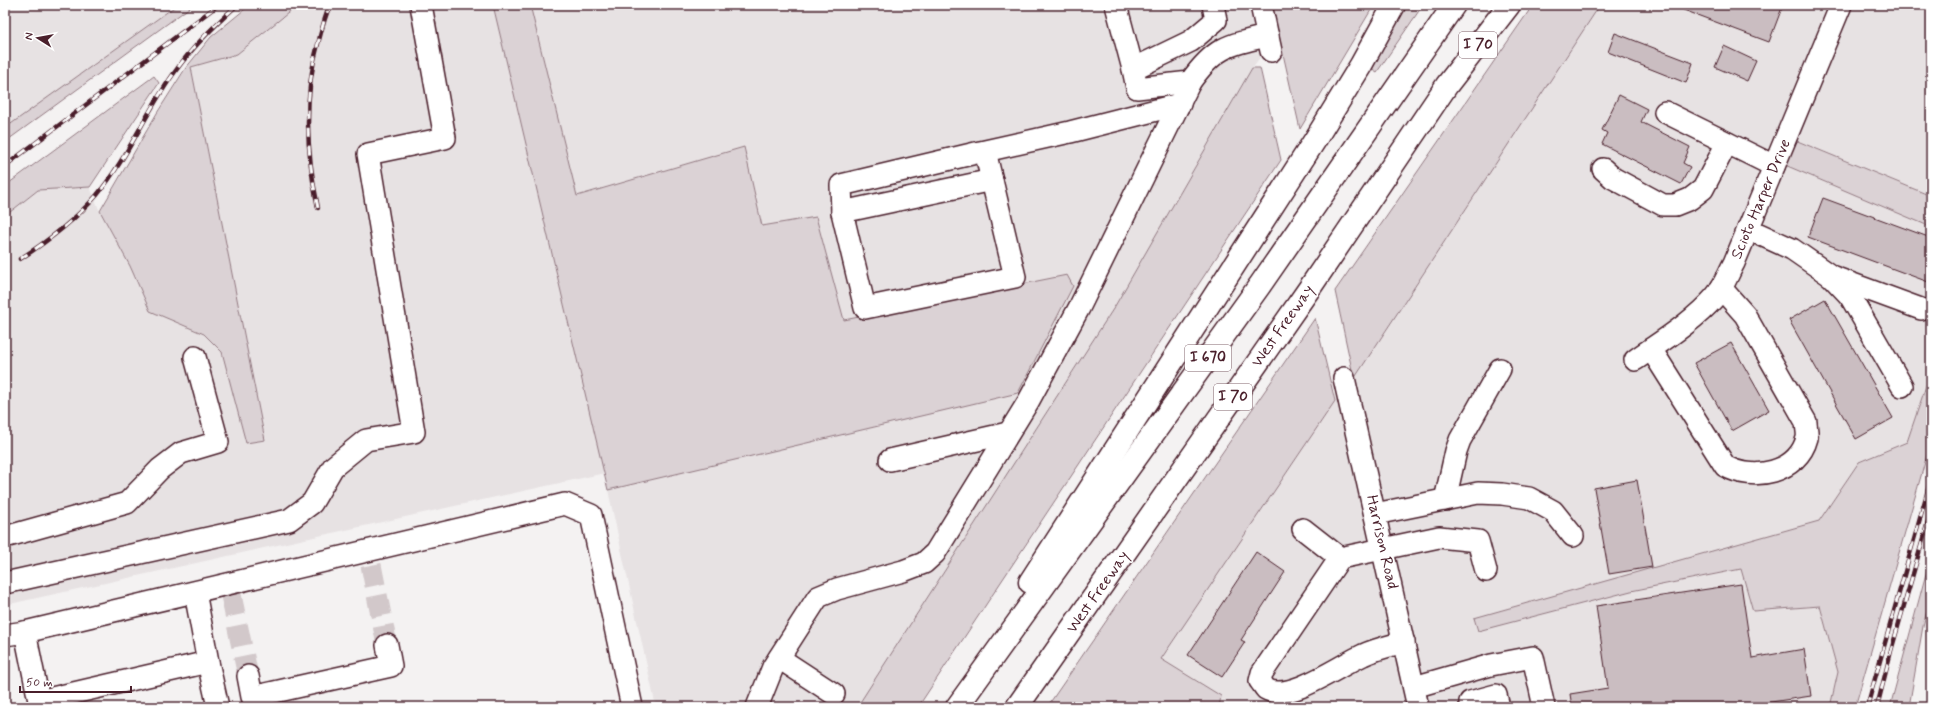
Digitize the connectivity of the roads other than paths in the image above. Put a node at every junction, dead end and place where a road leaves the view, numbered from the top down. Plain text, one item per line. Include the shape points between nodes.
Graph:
1 (421, 5) edge
2 (1116, 5) edge
3 (1213, 5) edge
4 (1261, 5) edge
5 (1394, 5) edge
6 (1454, 5) edge
7 (1498, 5) edge
8 (1509, 5) edge
9 (1841, 5) edge
10 (1133, 69) junction
11 (1190, 82) junction
12 (1447, 85) junction
13 (1180, 104) junction
14 (1665, 112) dead end
15 (1727, 143) junction
16 (985, 151) junction
17 (1774, 166) junction
18 (1603, 169) dead end
19 (992, 180) junction
20 (842, 212) junction
21 (1748, 229) junction
22 (1831, 276) junction
23 (1721, 288) junction
24 (1921, 310) dead end
25 (194, 357) dead end
26 (1500, 369) dead end
27 (1344, 378) dead end
28 (1902, 386) dead end
29 (1008, 433) junction
30 (890, 460) dead end
31 (1445, 500) junction
32 (1375, 514) junction
33 (1303, 529) dead end
34 (1573, 536) dead end
35 (5, 537) edge
36 (1383, 548) junction
37 (1340, 558) junction
38 (1486, 571) dead end
39 (5, 583) edge
40 (195, 592) junction
41 (25, 632) junction
42 (5, 635) edge
43 (1404, 642) junction
44 (387, 645) tunnel mouth
45 (779, 658) junction
46 (208, 662) junction
47 (248, 676) tunnel mouth
48 (1414, 687) junction
49 (834, 694) dead end
50 (39, 704) edge
51 (218, 707) edge
52 (632, 707) edge
53 (757, 707) edge
54 (949, 707) edge
55 (957, 707) edge
56 (1017, 707) edge
57 (1418, 707) edge
58 (1472, 707) edge
59 (1500, 707) edge
60 (1544, 707) edge

1 - 39 street via 445,138 368,154 414,432 366,440 333,467 312,503 289,520
2 - 10 street
3 - 10 street via 1216,20 1196,37
4 - 11 street via 1269,44 1234,44 1218,51 1203,64
5 - 54 highway via 1361,65 1314,140
6 - 55 highway, I 670 via 1265,279
7 - 12 highway
8 - 12 highway, West Freeway / I 70
9 - 17 street, Scioto Harper Drive
10 - 11 street via 1137,88
11 - 13 street
12 - 56 highway, West Freeway / I 70 via 1309,289
13 - 16 street
13 - 29 street via 1079,308
14 - 15 street
15 - 17 street
15 - 18 street via 1703,189 1690,199 1675,205 1663,205 1613,178
16 - 19 street
16 - 20 street via 841,185
17 - 21 street, Scioto Harper Drive
19 - 20 street
19 - 20 street via 1015,276 865,308
21 - 22 street via 1792,249
21 - 23 street, Scioto Harper Drive
22 - 24 street
22 - 28 street via 1850,296
23 - 23 street, Scioto Harper Drive via 1715,297 1683,326 1643,355 1725,466 1748,475 1768,473 1786,467 1800,455 1807,437 1806,422 1745,315
25 - 35 street via 218,442 181,453 160,469 127,503
26 - 31 street via 1460,440
27 - 32 street, Harrison Road
29 - 30 street
29 - 45 street via 934,553 924,563 904,571 837,588 818,597
31 - 32 street
31 - 34 street via 1478,493 1529,498 1553,510
32 - 36 street, Harrison Road
33 - 37 street
36 - 37 street
36 - 38 street via 1439,537 1478,541
36 - 43 street, Harrison Road
37 - 43 street via 1262,673 1260,681 1266,688 1277,692 1296,688 1318,680 1367,653
40 - 41 street
40 - 46 street
40 - 52 street via 230,589 370,558 565,504 591,515
41 - 42 street
41 - 50 street
43 - 48 street, Harrison Road
44 - 47 street via 391,666 252,698
45 - 49 street
45 - 53 street
46 - 50 street
46 - 51 street
48 - 57 street, Harrison Road
48 - 60 street via 1491,665 1533,657
58 - 59 street via 1470,702 1496,695

